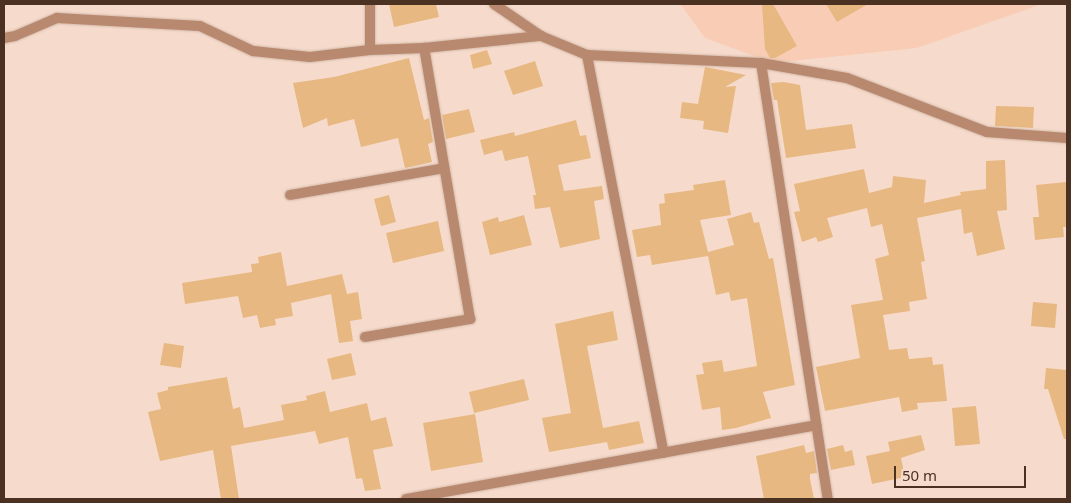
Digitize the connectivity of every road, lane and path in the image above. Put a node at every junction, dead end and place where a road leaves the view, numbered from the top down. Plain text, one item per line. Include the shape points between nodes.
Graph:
1 (370, 4) edge
2 (494, 4) edge
3 (541, 36) junction
4 (4, 38) edge
5 (424, 48) junction
6 (370, 50) junction
7 (587, 55) junction
8 (761, 63) junction
9 (1067, 138) edge
10 (444, 168) junction
11 (290, 195) dead end
12 (365, 337) dead end
13 (816, 425) junction
14 (664, 453) junction
15 (406, 499) edge
16 (828, 499) edge

1 - 6 street
2 - 3 street
3 - 5 street
3 - 7 street
4 - 6 street via 57,18 200,26 254,51 310,58
5 - 6 street
5 - 10 street
7 - 8 street
7 - 14 street
8 - 9 street via 847,78 987,132
8 - 13 street
10 - 11 street
10 - 12 street via 470,319
13 - 14 street
13 - 16 street
14 - 15 street

